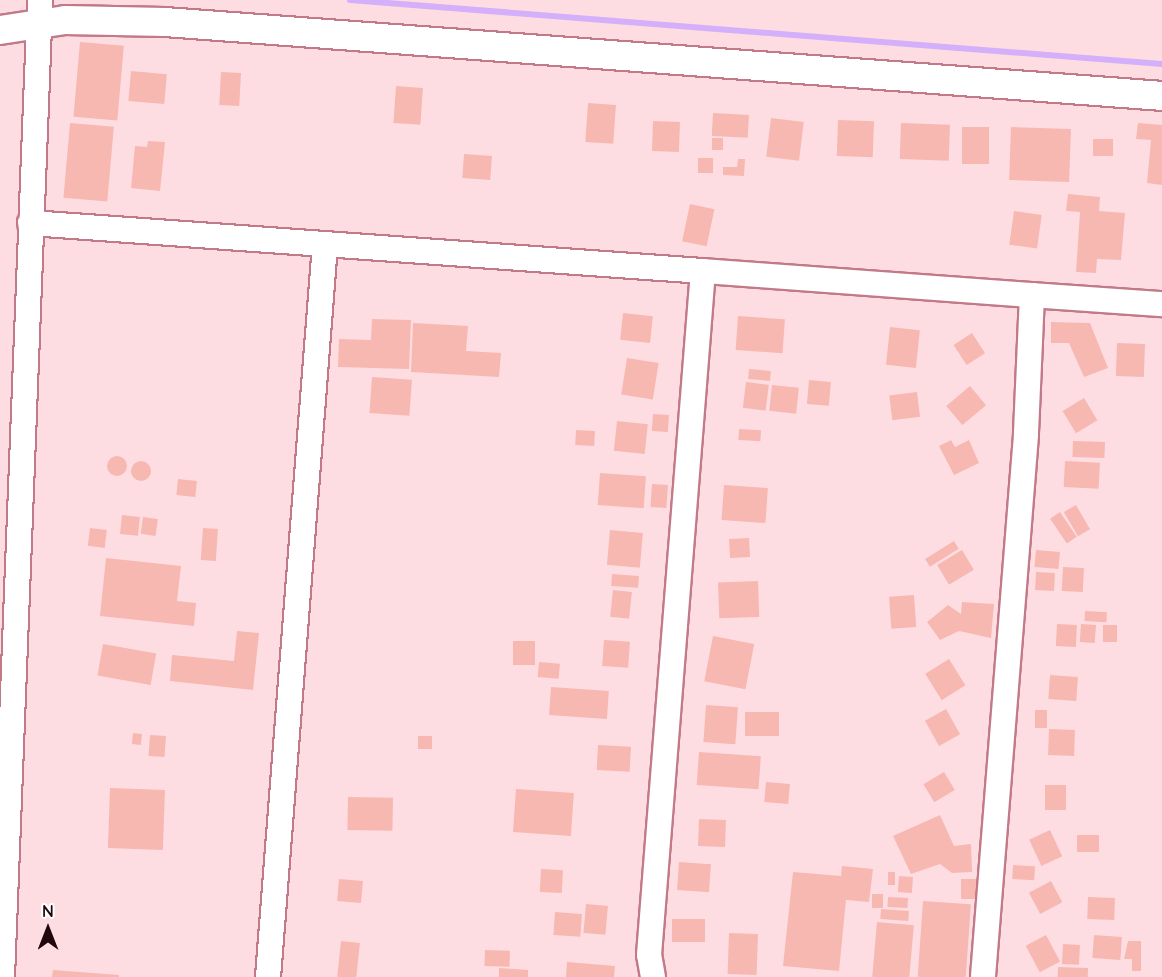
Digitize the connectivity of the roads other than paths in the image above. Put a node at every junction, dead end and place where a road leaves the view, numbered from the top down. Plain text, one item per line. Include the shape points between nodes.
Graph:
1 (38, 11) edge
2 (0, 30) edge
3 (1162, 96) edge
4 (30, 223) junction
5 (325, 245) junction
6 (703, 271) junction
7 (1032, 295) junction
8 (1162, 304) edge
9 (2, 977) edge
10 (268, 977) edge
11 (653, 977) edge
12 (983, 977) edge

1 - 2 street
1 - 3 street via 65,20 165,22
1 - 4 street
4 - 5 street
4 - 9 street
5 - 6 street
5 - 10 street
6 - 7 street
6 - 11 street via 649,955
7 - 8 street
7 - 12 street via 1026,435

